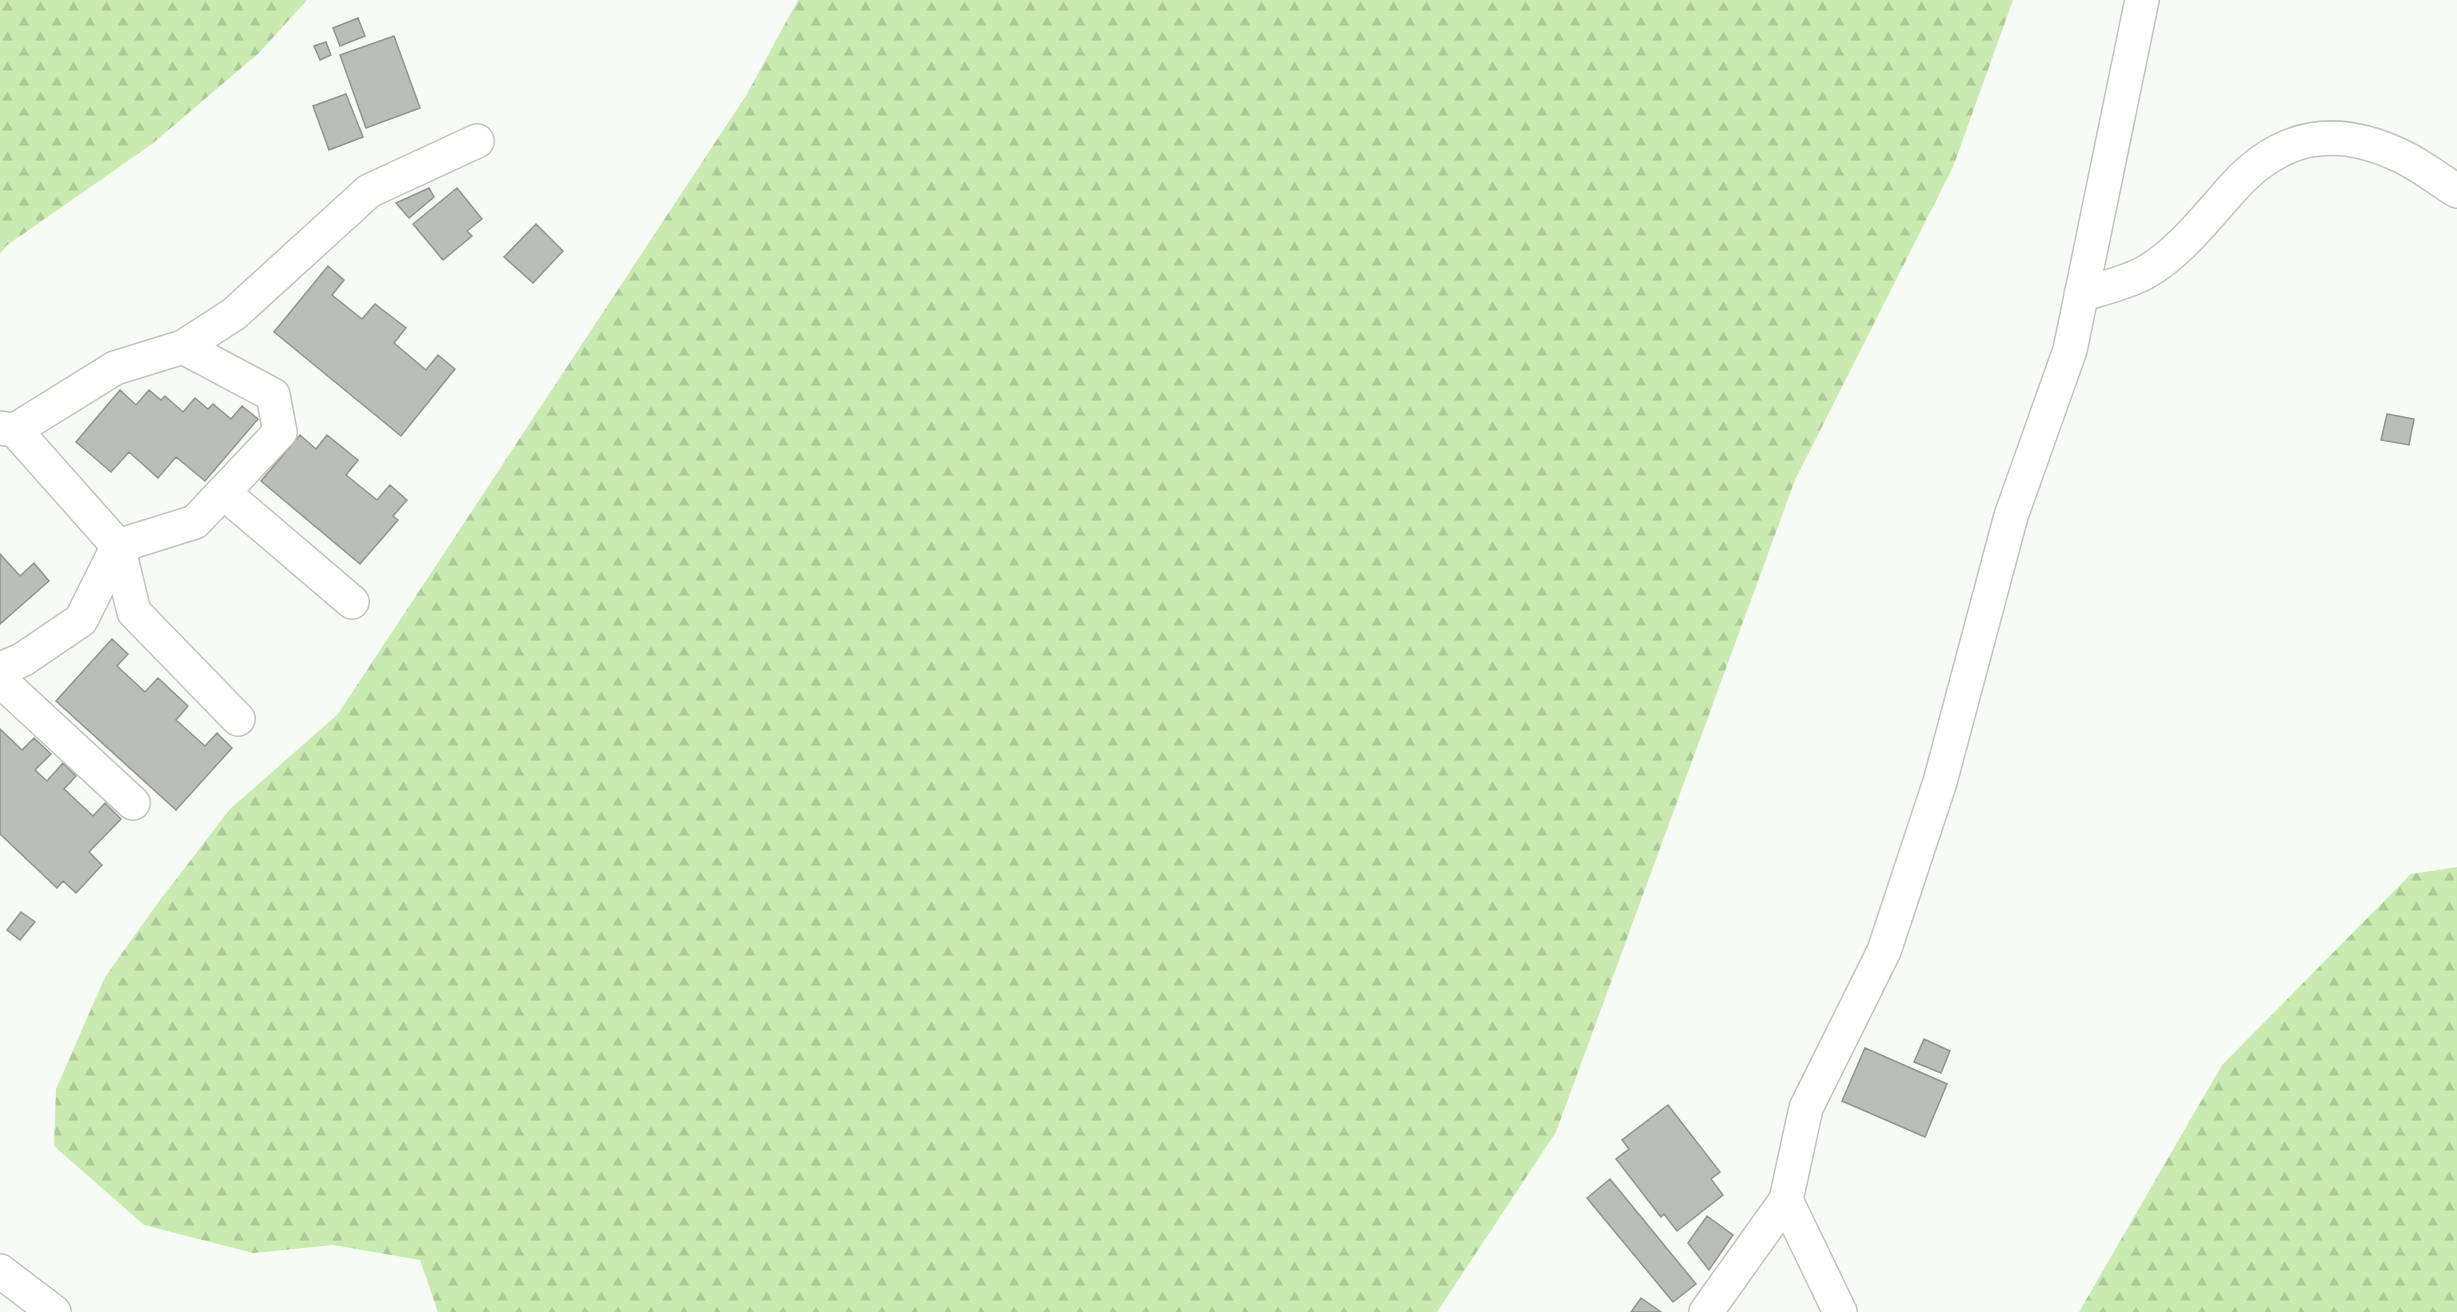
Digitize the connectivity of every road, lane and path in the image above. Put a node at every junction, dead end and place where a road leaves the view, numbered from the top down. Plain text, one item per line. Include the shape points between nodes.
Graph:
1 (2142, 0) edge
2 (477, 141) dead end
3 (2457, 191) edge
4 (2081, 295) junction
5 (183, 347) junction
6 (7, 429) edge
7 (223, 492) junction
8 (118, 546) junction
9 (352, 602) dead end
10 (0, 669) edge
11 (0, 680) edge
12 (238, 719) dead end
13 (133, 802) dead end
14 (1786, 1200) junction
15 (0, 1271) edge
16 (54, 1312) edge
17 (1706, 1312) edge
18 (1840, 1312) edge

1 - 4 street
2 - 5 street via 369,191 234,314
3 - 4 street via 2403,157 2355,139 2310,138 2273,153 2242,177 2174,250 2145,272
4 - 14 street via 2070,350 2011,516 1936,793 1884,951 1806,1108
5 - 6 street via 115,368
5 - 7 street via 273,395 280,432
6 - 8 street
7 - 8 street via 195,522
7 - 9 street
8 - 10 street via 81,620 22,660
8 - 12 street via 134,612
11 - 13 street
14 - 17 street
14 - 18 street
15 - 16 street

